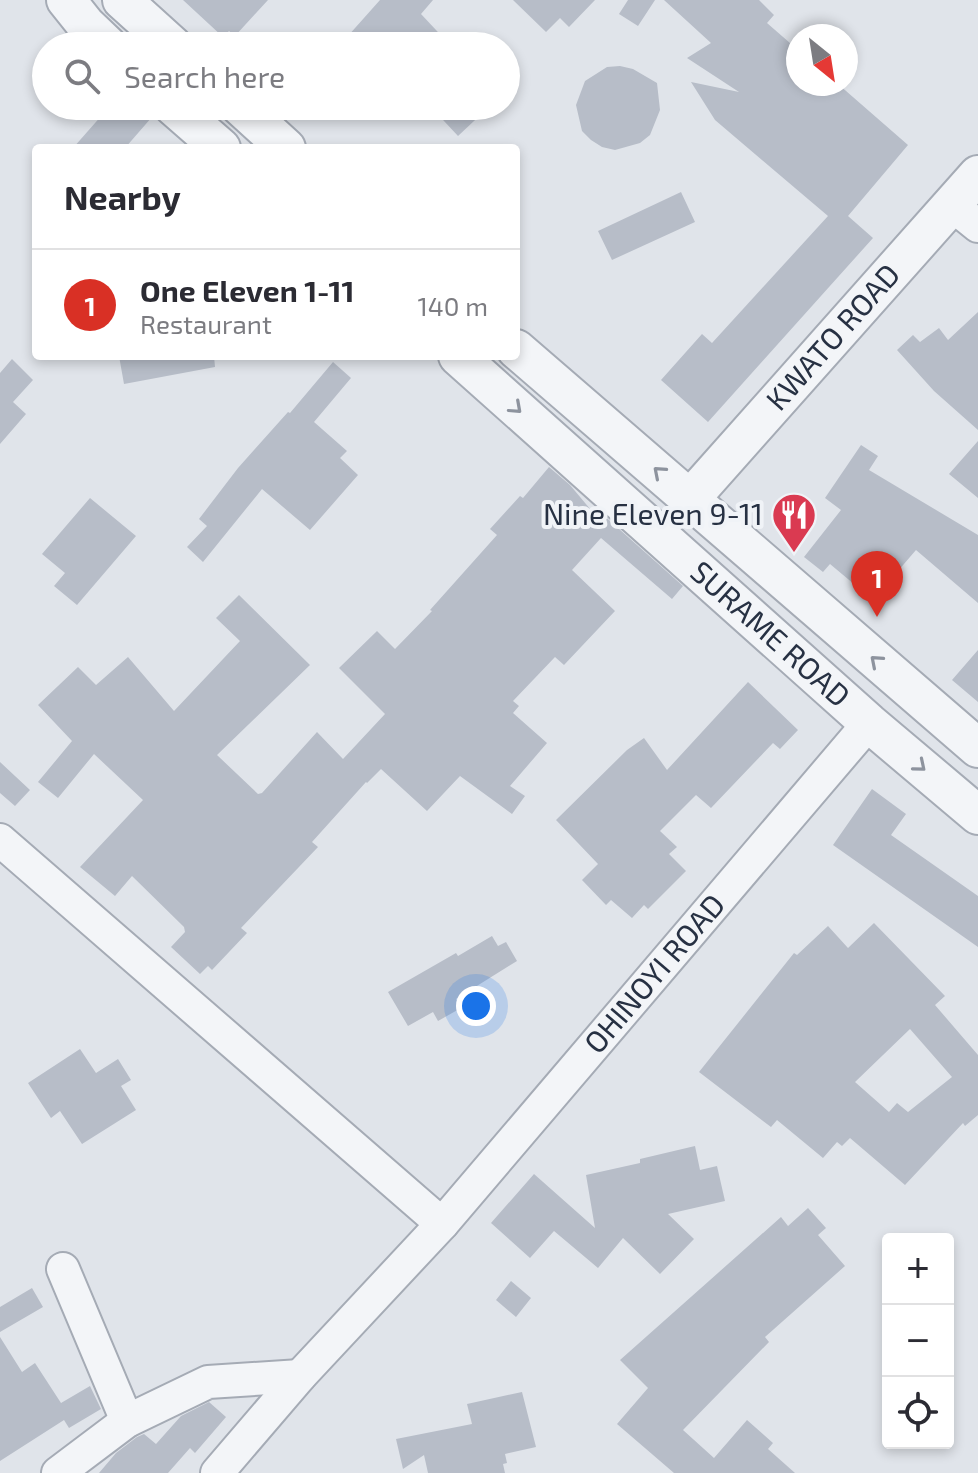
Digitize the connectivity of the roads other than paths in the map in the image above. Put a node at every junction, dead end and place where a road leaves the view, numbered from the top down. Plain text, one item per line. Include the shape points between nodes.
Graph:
1 (66, 0) edge
2 (122, 0) edge
3 (93, 32) edge
4 (157, 32) edge
5 (189, 120) edge
6 (255, 120) edge
7 (216, 144) edge
8 (282, 144) edge
9 (978, 175) edge
10 (965, 216) edge
11 (520, 352) edge
12 (462, 360) edge
13 (690, 499) junction
14 (869, 723) junction
15 (978, 748) edge
16 (978, 815) edge
17 (0, 840) edge
18 (442, 1224) junction
19 (63, 1269) dead end
20 (300, 1376) junction
21 (127, 1421) junction
22 (58, 1473) edge
23 (217, 1473) edge

1 - 3 street
2 - 4 street
5 - 7 street
6 - 8 street
9 - 10 street, KWATO ROAD
10 - 13 street, KWATO ROAD
13 -> 11 street, SURAME ROAD
12 -> 14 street, SURAME ROAD
15 -> 13 street, SURAME ROAD
14 -> 16 street, SURAME ROAD
14 - 18 street, OHINOYI ROAD
17 - 18 street
18 - 20 street, OHINOYI ROAD
19 - 21 street
20 - 21 street via 208,1382
20 - 23 street, OHINOYI ROAD
21 - 22 street

